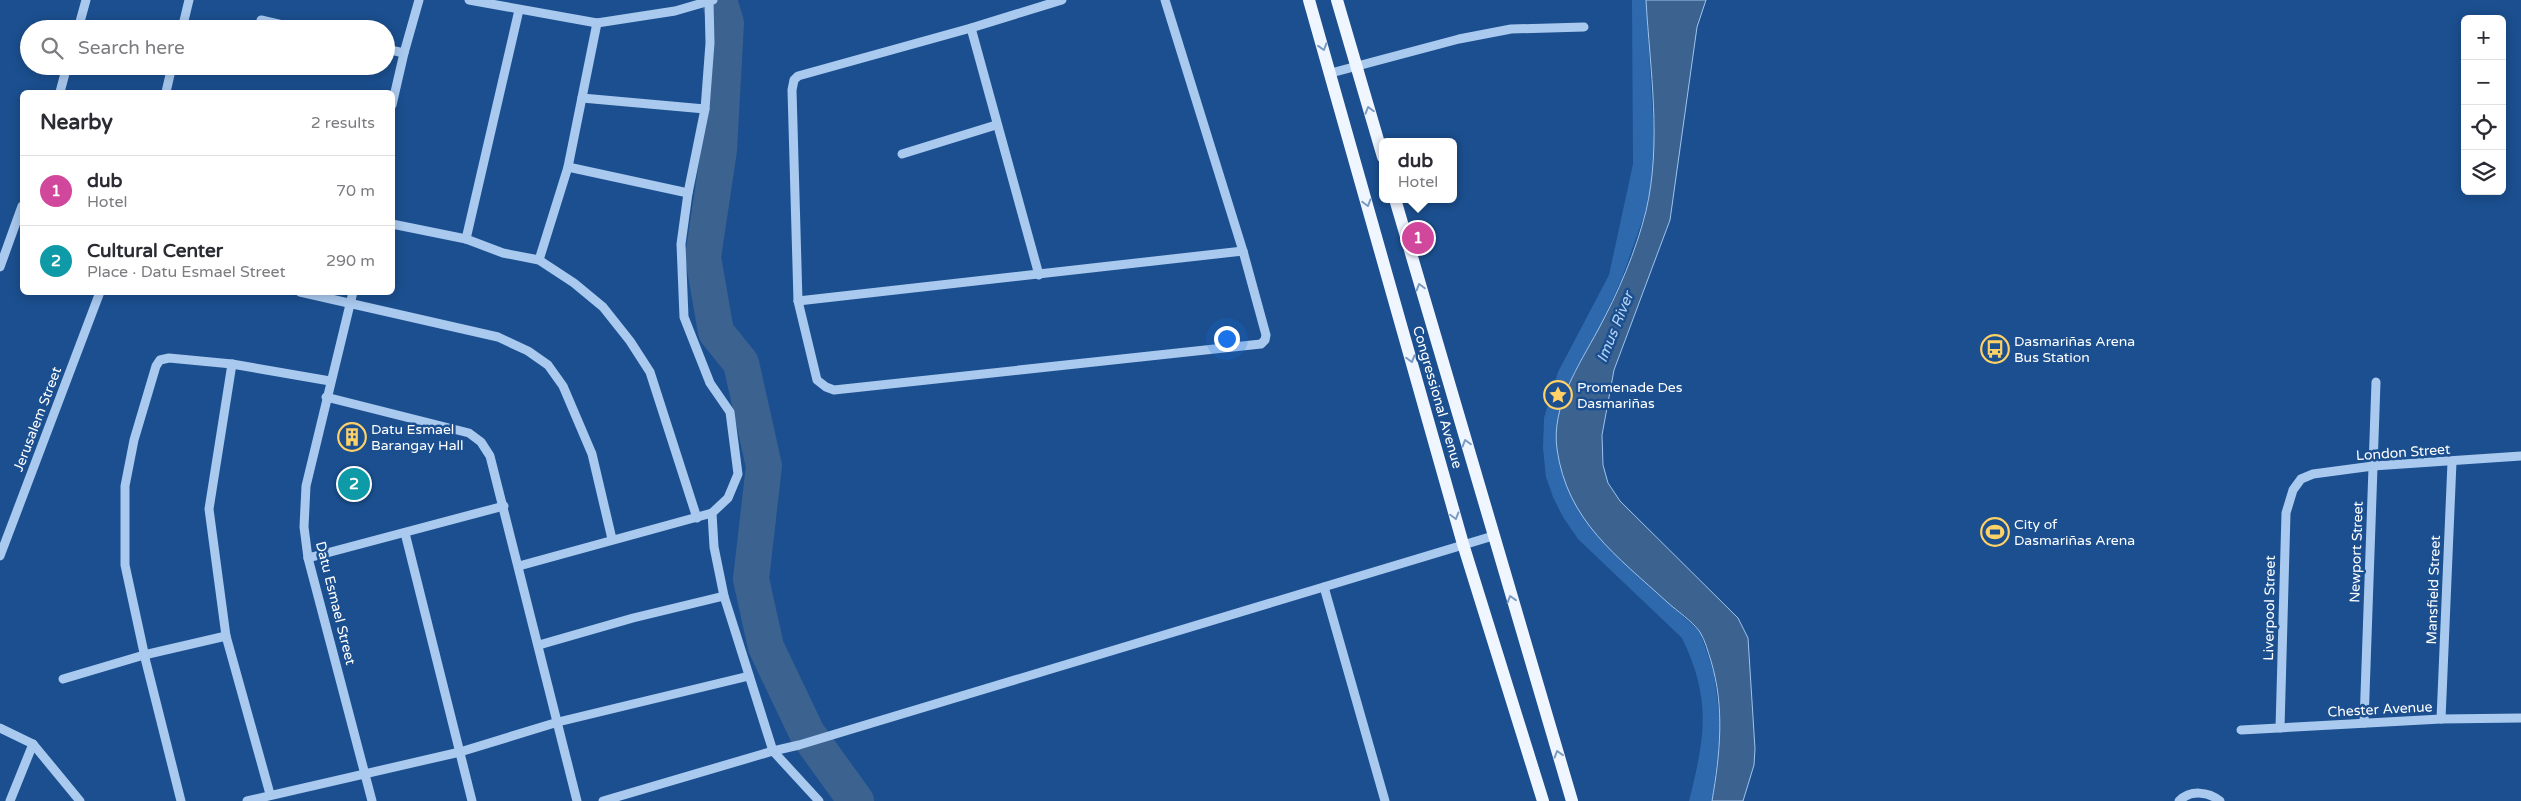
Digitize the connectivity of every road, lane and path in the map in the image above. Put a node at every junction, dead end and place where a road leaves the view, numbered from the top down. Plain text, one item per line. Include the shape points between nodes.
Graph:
1 (86, 0) edge
2 (189, 0) edge
3 (419, 0) edge
4 (469, 0) edge
5 (711, 0) edge
6 (1062, 0) edge
7 (1165, 0) edge
8 (1309, 0) edge
9 (1337, 0) edge
10 (519, 10) junction
11 (80, 20) edge
12 (184, 20) edge
13 (597, 23) junction
14 (1584, 27) dead end
15 (971, 28) junction
16 (395, 51) edge
17 (404, 53) junction
18 (1356, 65) junction
19 (1331, 73) junction
20 (65, 75) edge
21 (170, 75) edge
22 (61, 90) edge
23 (166, 90) edge
24 (395, 92) edge
25 (582, 98) junction
26 (705, 109) junction
27 (996, 125) junction
28 (1379, 143) edge
29 (902, 154) dead end
30 (568, 167) junction
31 (688, 193) junction
32 (1396, 203) edge
33 (20, 212) edge
34 (395, 225) edge
35 (466, 239) junction
36 (1244, 251) junction
37 (540, 260) junction
38 (0, 268) edge
39 (1039, 275) junction
40 (99, 295) edge
41 (312, 295) edge
42 (352, 295) edge
43 (798, 301) junction
44 (350, 304) junction
45 (232, 364) junction
46 (330, 381) junction
47 (2376, 382) dead end
48 (326, 397) junction
49 (2521, 456) edge
50 (2452, 462) junction
51 (2373, 466) junction
52 (2293, 490) joint
53 (504, 506) junction
54 (712, 513) junction
55 (697, 518) junction
56 (405, 533) junction
57 (1492, 536) junction
58 (612, 539) junction
59 (1463, 544) junction
60 (0, 556) edge
61 (308, 558) junction
62 (519, 566) junction
63 (1324, 586) junction
64 (724, 596) junction
65 (226, 636) junction
66 (539, 645) junction
67 (144, 655) junction
68 (749, 676) junction
69 (63, 678) dead end
70 (2521, 718) edge
71 (2441, 720) junction
72 (558, 722) junction
73 (2364, 723) junction
74 (0, 728) edge
75 (2280, 728) junction
76 (2242, 730) dead end
77 (33, 744) junction
78 (773, 751) junction
79 (460, 752) junction
80 (366, 773) junction
81 (270, 794) junction
82 (10, 801) edge
83 (80, 801) edge
84 (181, 801) edge
85 (247, 801) edge
86 (372, 801) edge
87 (472, 801) edge
88 (577, 801) edge
89 (602, 801) edge
90 (819, 801) edge
91 (1385, 801) edge
92 (1543, 801) edge
93 (1572, 801) edge
94 (2179, 801) edge
95 (2220, 801) edge

1 - 11 street
2 - 12 street
3 - 17 street
4 - 10 street
5 - 13 street via 675,11
5 - 26 street
6 - 15 street
7 - 36 street
8 -> 19 main road, Congressional Avenue
9 - 18 main road
10 - 13 street
10 - 35 street
13 - 25 street
14 - 18 street via 1511,29 1459,38
15 - 27 street
15 - 43 street via 798,76 794,80
16 - 17 street
17 - 24 street
18 - 19 street
28 -> 18 main road
19 -> 59 main road, Congressional Avenue
20 - 22 street
21 - 23 street
25 - 26 street
25 - 30 street
26 - 31 street
27 - 29 street
27 - 39 street
30 - 31 street
30 - 37 street
31 - 54 street via 680,244 684,317 710,383 730,412 738,474 728,498
57 -> 32 main road, Congressional Avenue
33 - 38 street
34 - 35 street
35 - 37 street
36 - 39 street
36 - 43 street via 1266,335 1261,344 834,390 817,380
37 - 55 street via 603,307 650,372
39 - 43 street
40 - 60 street, Jerusalem Street
41 - 44 street
42 - 44 street, Datu Esmael Street
44 - 46 street, Datu Esmael Street
44 - 58 street via 498,336 548,365 563,386 592,454
45 - 46 street
45 - 65 street via 208,510
45 - 67 street via 166,358 156,366 124,486 125,565
46 - 48 street, Datu Esmael Street
47 - 51 street, Newport Street
48 - 53 street via 469,433 481,442 490,456
48 - 61 street, Datu Esmael Street via 306,486 304,527
49 - 50 street, London Street
50 - 51 street, London Street
50 - 71 street, Mansfield Street
51 - 52 street, London Street via 2312,474
51 - 73 street, Newport Street
52 - 75 street, Liverpool Street via 2286,513
53 - 56 street
53 - 62 street
54 - 55 street
54 - 64 street via 714,547
55 - 58 street
56 - 61 street
56 - 79 street
57 - 59 street
93 -> 57 main road, Congressional Avenue
58 - 62 street
59 - 63 street
59 - 92 main road, Congressional Avenue
61 - 80 street, Datu Esmael Street
62 - 66 street
63 - 78 street via 799,746
63 - 91 street
64 - 66 street
64 - 68 street
65 - 67 street
65 - 81 street
66 - 72 street
67 - 69 street
67 - 84 street
68 - 72 street
68 - 78 street
70 - 71 street, Chester Avenue
71 - 73 street, Chester Avenue
72 - 79 street
72 - 88 street
73 - 75 street, Chester Avenue
74 - 77 street
75 - 76 street, Chester Avenue
77 - 82 street
77 - 83 street
78 - 89 street
78 - 90 street
79 - 80 street
79 - 87 street
80 - 81 street
80 - 86 street, Datu Esmael Street
81 - 85 street
94 - 95 street via 2200,792

